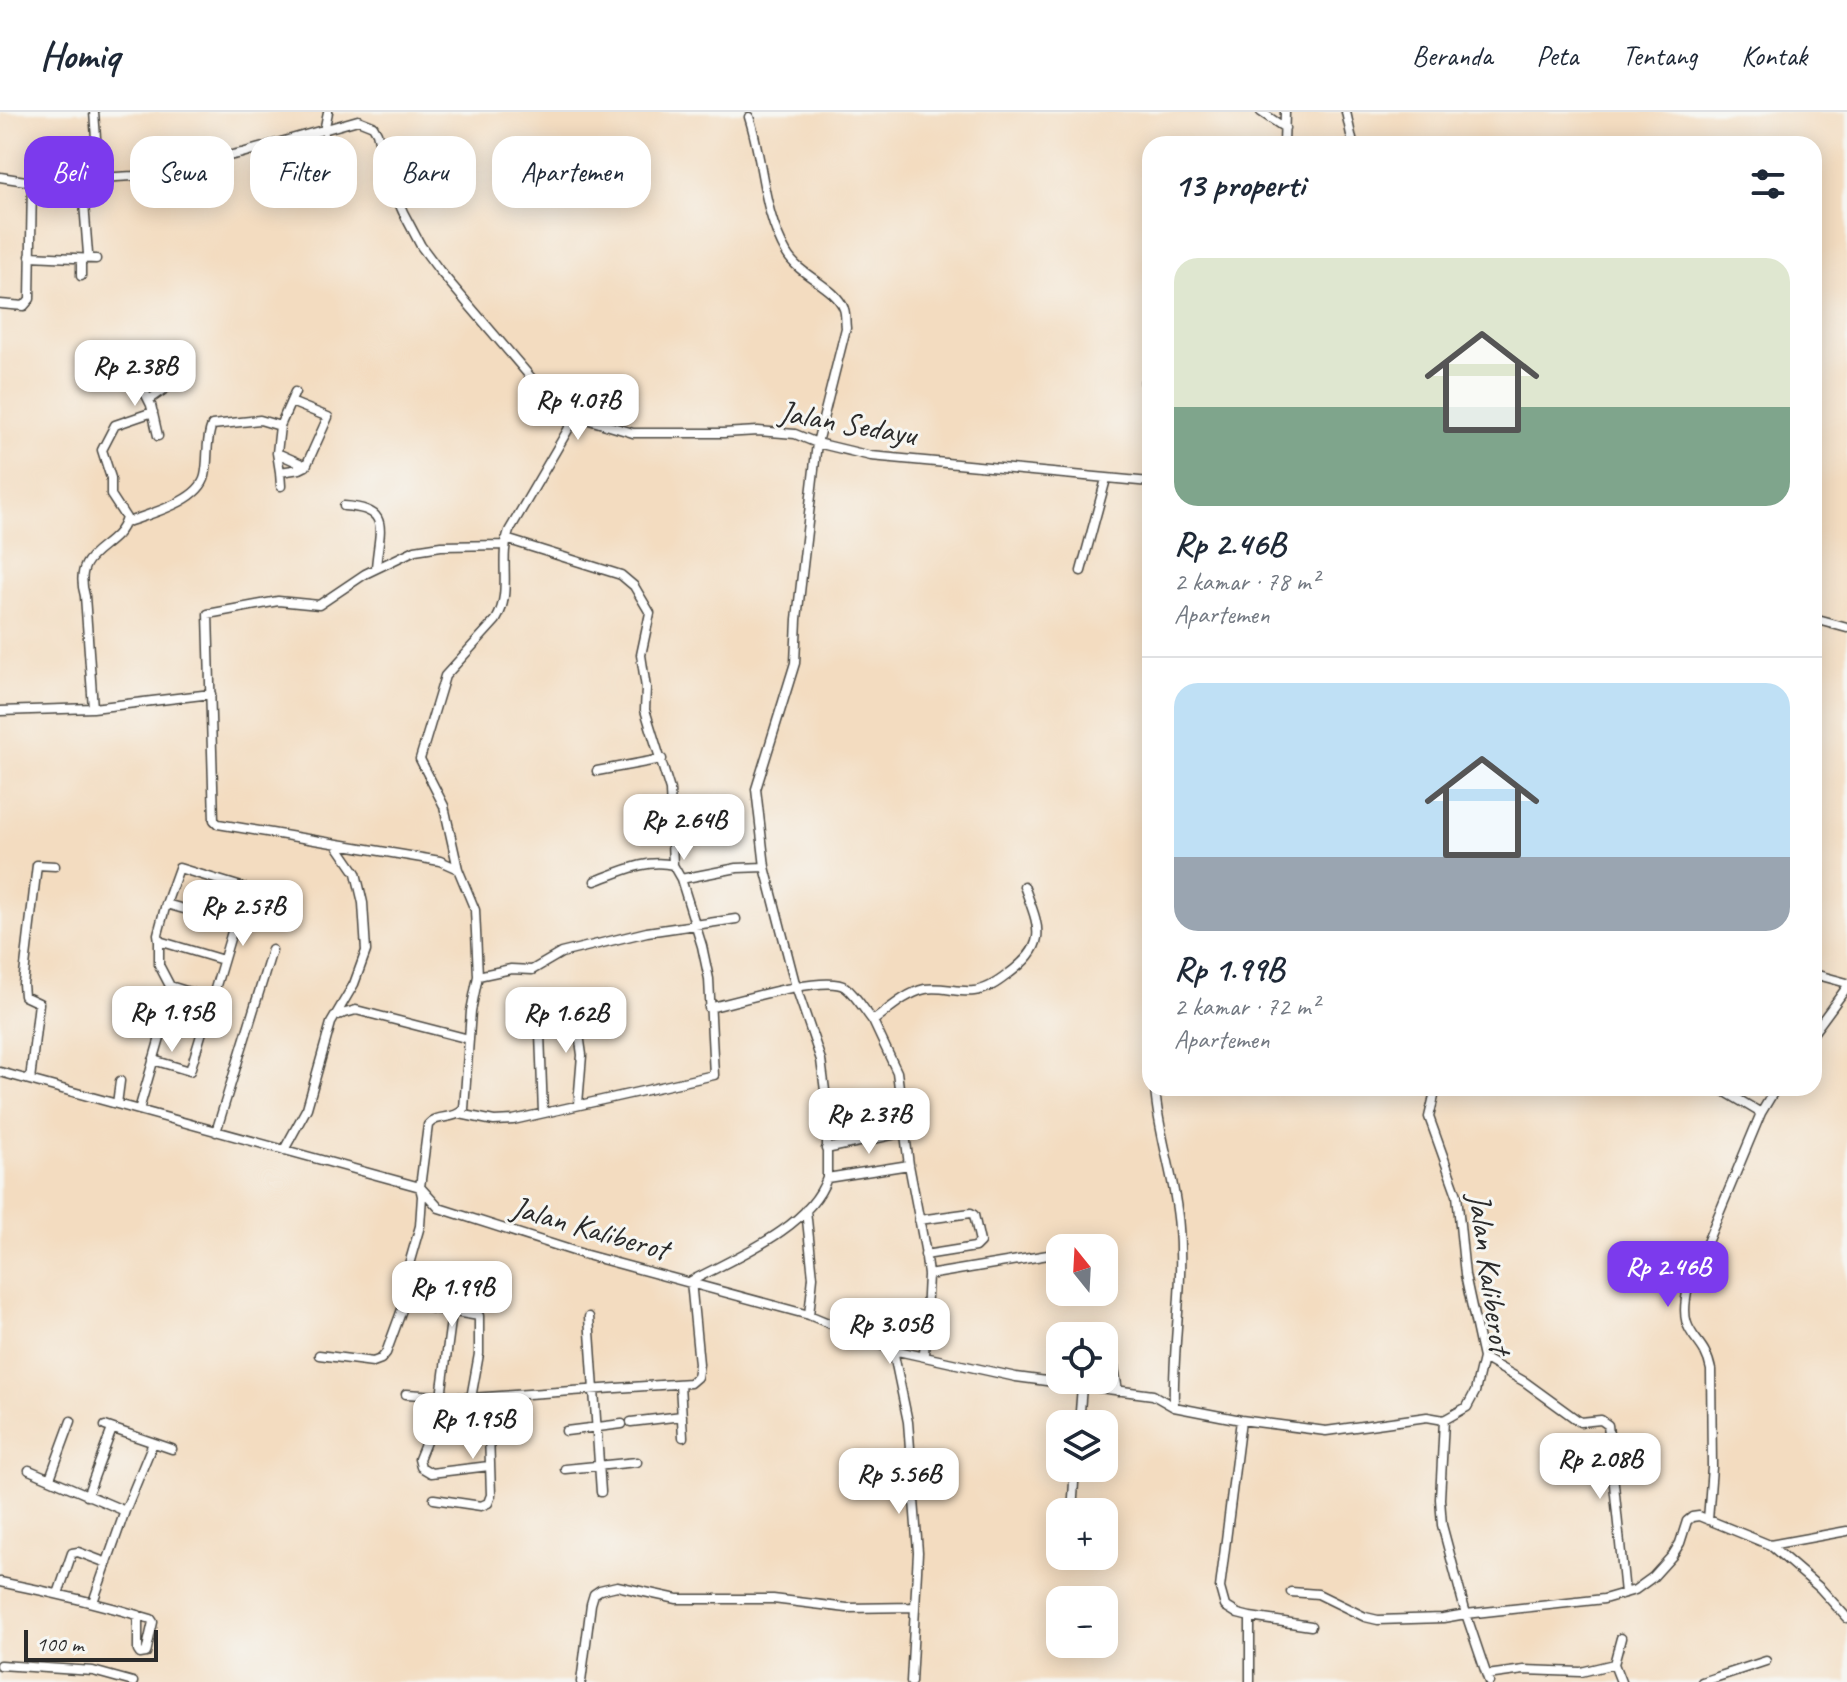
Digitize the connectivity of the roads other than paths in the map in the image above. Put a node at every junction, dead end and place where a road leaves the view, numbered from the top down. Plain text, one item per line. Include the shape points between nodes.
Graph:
1 (94, 112) edge
2 (328, 112) edge
3 (759, 112) edge
4 (1261, 112) edge
5 (1285, 112) edge
6 (1346, 112) edge
7 (748, 115) edge
8 (1285, 128) junction
9 (324, 131) junction
10 (96, 136) edge
11 (1284, 136) edge
12 (1351, 136) edge
13 (0, 177) edge
14 (114, 177) edge
15 (24, 181) edge
16 (31, 208) edge
17 (83, 208) edge
18 (30, 256) junction
19 (84, 256) junction
20 (96, 259) dead end
21 (81, 276) dead end
22 (0, 304) edge
23 (134, 371) dead end
24 (169, 386) dead end
25 (295, 392) dead end
26 (149, 400) junction
27 (291, 402) junction
28 (153, 412) junction
29 (576, 416) junction
30 (280, 426) junction
31 (158, 436) dead end
32 (817, 443) junction
33 (277, 453) junction
34 (306, 466) junction
35 (280, 472) junction
36 (1106, 479) junction
37 (1142, 481) edge
38 (281, 486) dead end
39 (344, 506) dead end
40 (125, 523) junction
41 (505, 542) junction
42 (376, 568) junction
43 (1081, 571) dead end
44 (1822, 621) edge
45 (1847, 628) edge
46 (211, 694) junction
47 (93, 708) junction
48 (0, 711) edge
49 (662, 759) junction
50 (597, 771) dead end
51 (336, 844) junction
52 (673, 865) junction
53 (55, 866) dead end
54 (765, 867) junction
55 (458, 869) junction
56 (681, 879) junction
57 (595, 881) dead end
58 (1024, 886) dead end
59 (166, 904) junction
60 (736, 919) dead end
61 (234, 923) junction
62 (694, 926) junction
63 (159, 941) junction
64 (272, 950) dead end
65 (223, 960) junction
66 (478, 976) junction
67 (1822, 977) edge
68 (1847, 985) edge
69 (796, 987) junction
70 (174, 989) junction
71 (212, 999) junction
72 (709, 1008) junction
73 (336, 1015) junction
74 (873, 1021) junction
75 (1822, 1021) edge
76 (469, 1039) junction
77 (153, 1060) junction
78 (0, 1072) edge
79 (30, 1080) junction
80 (120, 1081) dead end
81 (1156, 1096) edge
82 (1434, 1096) edge
83 (1732, 1096) edge
84 (1771, 1096) edge
85 (117, 1104) junction
86 (578, 1104) junction
87 (903, 1106) junction
88 (139, 1110) junction
89 (543, 1113) junction
90 (1761, 1113) junction
91 (460, 1114) junction
92 (828, 1121) junction
93 (216, 1132) junction
94 (906, 1132) junction
95 (826, 1149) junction
96 (284, 1150) junction
97 (909, 1165) junction
98 (827, 1178) junction
99 (420, 1187) junction
100 (806, 1210) junction
101 (919, 1220) junction
102 (925, 1255) junction
103 (1046, 1255) edge
104 (928, 1275) junction
105 (691, 1281) junction
106 (431, 1308) dead end
107 (452, 1313) junction
108 (809, 1315) junction
109 (589, 1317) dead end
110 (893, 1350) junction
111 (319, 1355) dead end
112 (924, 1356) junction
113 (1483, 1358) junction
114 (1046, 1381) edge
115 (680, 1384) junction
116 (595, 1388) junction
117 (1118, 1391) edge
118 (406, 1394) dead end
119 (441, 1397) junction
120 (495, 1397) junction
121 (471, 1398) junction
122 (1174, 1407) junction
123 (682, 1416) junction
124 (1241, 1420) junction
125 (1444, 1420) junction
126 (71, 1421) dead end
127 (597, 1427) junction
128 (566, 1431) dead end
129 (489, 1433) junction
130 (683, 1437) dead end
131 (153, 1443) junction
132 (172, 1449) dead end
133 (637, 1462) dead end
134 (489, 1466) junction
135 (599, 1466) junction
136 (565, 1469) dead end
137 (29, 1470) dead end
138 (50, 1478) junction
139 (601, 1492) dead end
140 (87, 1496) junction
141 (434, 1499) dead end
142 (125, 1511) junction
143 (1708, 1520) junction
144 (1847, 1531) edge
145 (1770, 1545) junction
146 (107, 1563) junction
147 (0, 1582) edge
148 (1291, 1592) dead end
149 (1625, 1593) junction
150 (58, 1594) junction
151 (93, 1602) junction
152 (915, 1607) junction
153 (1466, 1614) junction
154 (138, 1615) dead end
155 (1250, 1617) junction
156 (1847, 1618) edge
157 (1311, 1626) dead end
158 (1621, 1638) dead end
159 (1766, 1661) dead end
160 (1614, 1664) junction
161 (0, 1665) edge
162 (1488, 1678) edge
163 (133, 1682) edge
164 (581, 1682) edge
165 (911, 1682) edge
166 (1250, 1682) edge
167 (1621, 1682) edge
168 (1702, 1682) edge

1 - 10 street
2 - 9 street
3 - 7 street
4 - 8 street
5 - 8 street
6 - 12 street
7 - 32 street via 775,234 790,260 835,295 844,309 846,328
8 - 11 street
9 - 14 street via 242,153
9 - 29 street via 358,120 373,126 389,180 421,246 533,380
13 - 15 street
16 - 18 street
17 - 19 street
18 - 19 street
18 - 22 street via 28,303
19 - 20 street
19 - 21 street
23 - 26 street
24 - 26 street
25 - 27 street
26 - 28 street
27 - 30 street
27 - 34 street via 328,417
28 - 31 street
28 - 40 street via 115,425 102,450 111,495 125,513
29 - 32 street, Jalan Sedayu via 633,433 758,431 795,434
29 - 41 street
30 - 33 street
30 - 40 street via 260,420 212,425 206,472 198,489
32 - 36 street, Jalan Sedayu via 871,456
32 - 54 street via 795,663 756,789
33 - 34 street
33 - 35 street
34 - 35 street
35 - 38 street
36 - 37 street, Jalan Sedayu
36 - 43 street
39 - 42 street via 367,508 378,516
40 - 47 street via 82,570
41 - 42 street via 415,550
41 - 49 street via 613,571 634,586 650,613 641,655 645,710
41 - 55 street via 502,610 445,676 420,759 444,806
42 - 46 street via 319,605 278,601 209,613
44 - 45 street
46 - 47 street
46 - 51 street via 214,820
47 - 48 street
49 - 50 street
49 - 52 street via 670,790
51 - 55 street via 440,861
51 - 73 street via 356,873 366,951
52 - 56 street
52 - 57 street via 641,865
53 - 79 street via 37,865 23,984 24,996 39,1005
54 - 56 street
54 - 69 street
55 - 66 street via 475,910
56 - 62 street
58 - 74 street via 1038,924 1030,957 981,990 925,989
59 - 61 street
59 - 61 street via 179,868 245,888
59 - 63 street
60 - 62 street
61 - 65 street
62 - 66 street via 561,953 532,970
62 - 72 street via 709,979
63 - 65 street
63 - 70 street via 160,967
64 - 93 street
65 - 71 street
66 - 76 street
67 - 68 street
68 - 75 street
69 - 72 street
69 - 74 street via 840,985
69 - 92 street via 821,1060
70 - 71 street
70 - 77 street
71 - 77 street via 190,1071
72 - 86 street via 714,1075
73 - 76 street via 356,1010
73 - 96 street via 307,1108
74 - 87 street via 896,1069
76 - 91 street
77 - 88 street
78 - 79 street, Jalan Kaliberot
79 - 85 street, Jalan Kaliberot
80 - 85 street
81 - 122 street via 1180,1233
82 - 113 street, Jalan Kaliberot via 1429,1117 1457,1195 1465,1275
83 - 90 street
84 - 90 street
85 - 88 street, Jalan Kaliberot
86 - 89 street
86 - 89 street via 579,1034 564,1000 543,999
87 - 92 street
87 - 94 street
88 - 93 street, Jalan Kaliberot
89 - 91 street via 503,1121
90 - 143 street via 1685,1304 1686,1325 1711,1370
91 - 99 street via 435,1118 428,1125
92 - 95 street
93 - 96 street, Jalan Kaliberot
94 - 95 street
94 - 97 street
95 - 98 street
96 - 99 street, Jalan Kaliberot
97 - 98 street
97 - 101 street
98 - 100 street
99 - 105 street, Jalan Kaliberot via 439,1208 583,1254
99 - 111 street via 420,1226 401,1292 404,1304 386,1353 373,1362
100 - 105 street via 776,1235
100 - 108 street via 813,1277
101 - 102 street
101 - 102 street via 971,1213 980,1242
102 - 104 street
103 - 104 street
104 - 112 street
105 - 108 street, Jalan Kaliberot
105 - 115 street via 698,1371 695,1380
106 - 107 street
107 - 119 street
107 - 121 street via 479,1316
108 - 110 street, Jalan Kaliberot
109 - 116 street
110 - 112 street, Jalan Kaliberot
110 - 152 street via 908,1422 918,1552
112 - 114 street, Jalan Kaliberot
113 - 125 street, Jalan Kaliberot via 1467,1407
113 - 149 street via 1580,1422 1601,1420 1608,1425
115 - 116 street
115 - 123 street
116 - 120 street
116 - 127 street
117 - 122 street, Jalan Kaliberot via 1153,1395
118 - 119 street
119 - 121 street
120 - 121 street
120 - 129 street
122 - 124 street, Jalan Kaliberot
123 - 127 street
123 - 130 street
124 - 125 street, Jalan Kaliberot via 1326,1431 1427,1417
124 - 155 street via 1220,1588 1225,1606
125 - 153 street via 1442,1525
126 - 138 street
127 - 128 street
127 - 135 street
129 - 134 street
129 - 134 street via 428,1437 419,1459 431,1473
131 - 132 street
131 - 140 street via 108,1428
131 - 142 street
133 - 135 street
134 - 141 street via 491,1495 485,1505
135 - 136 street
135 - 139 street
137 - 138 street
138 - 140 street
140 - 142 street
142 - 146 street
143 - 145 street
143 - 149 street via 1687,1521 1672,1556 1653,1577
144 - 145 street
145 - 156 street
146 - 150 street via 72,1553
146 - 151 street
147 - 150 street
148 - 153 street via 1318,1594 1378,1620
149 - 153 street
150 - 151 street
151 - 154 street
152 - 164 street via 677,1599 608,1587 594,1594 591,1604
152 - 165 street
153 - 162 street
155 - 157 street
155 - 166 street
158 - 160 street
159 - 168 street
160 - 162 street via 1581,1672 1524,1670
160 - 167 street
161 - 163 street via 93,1671

